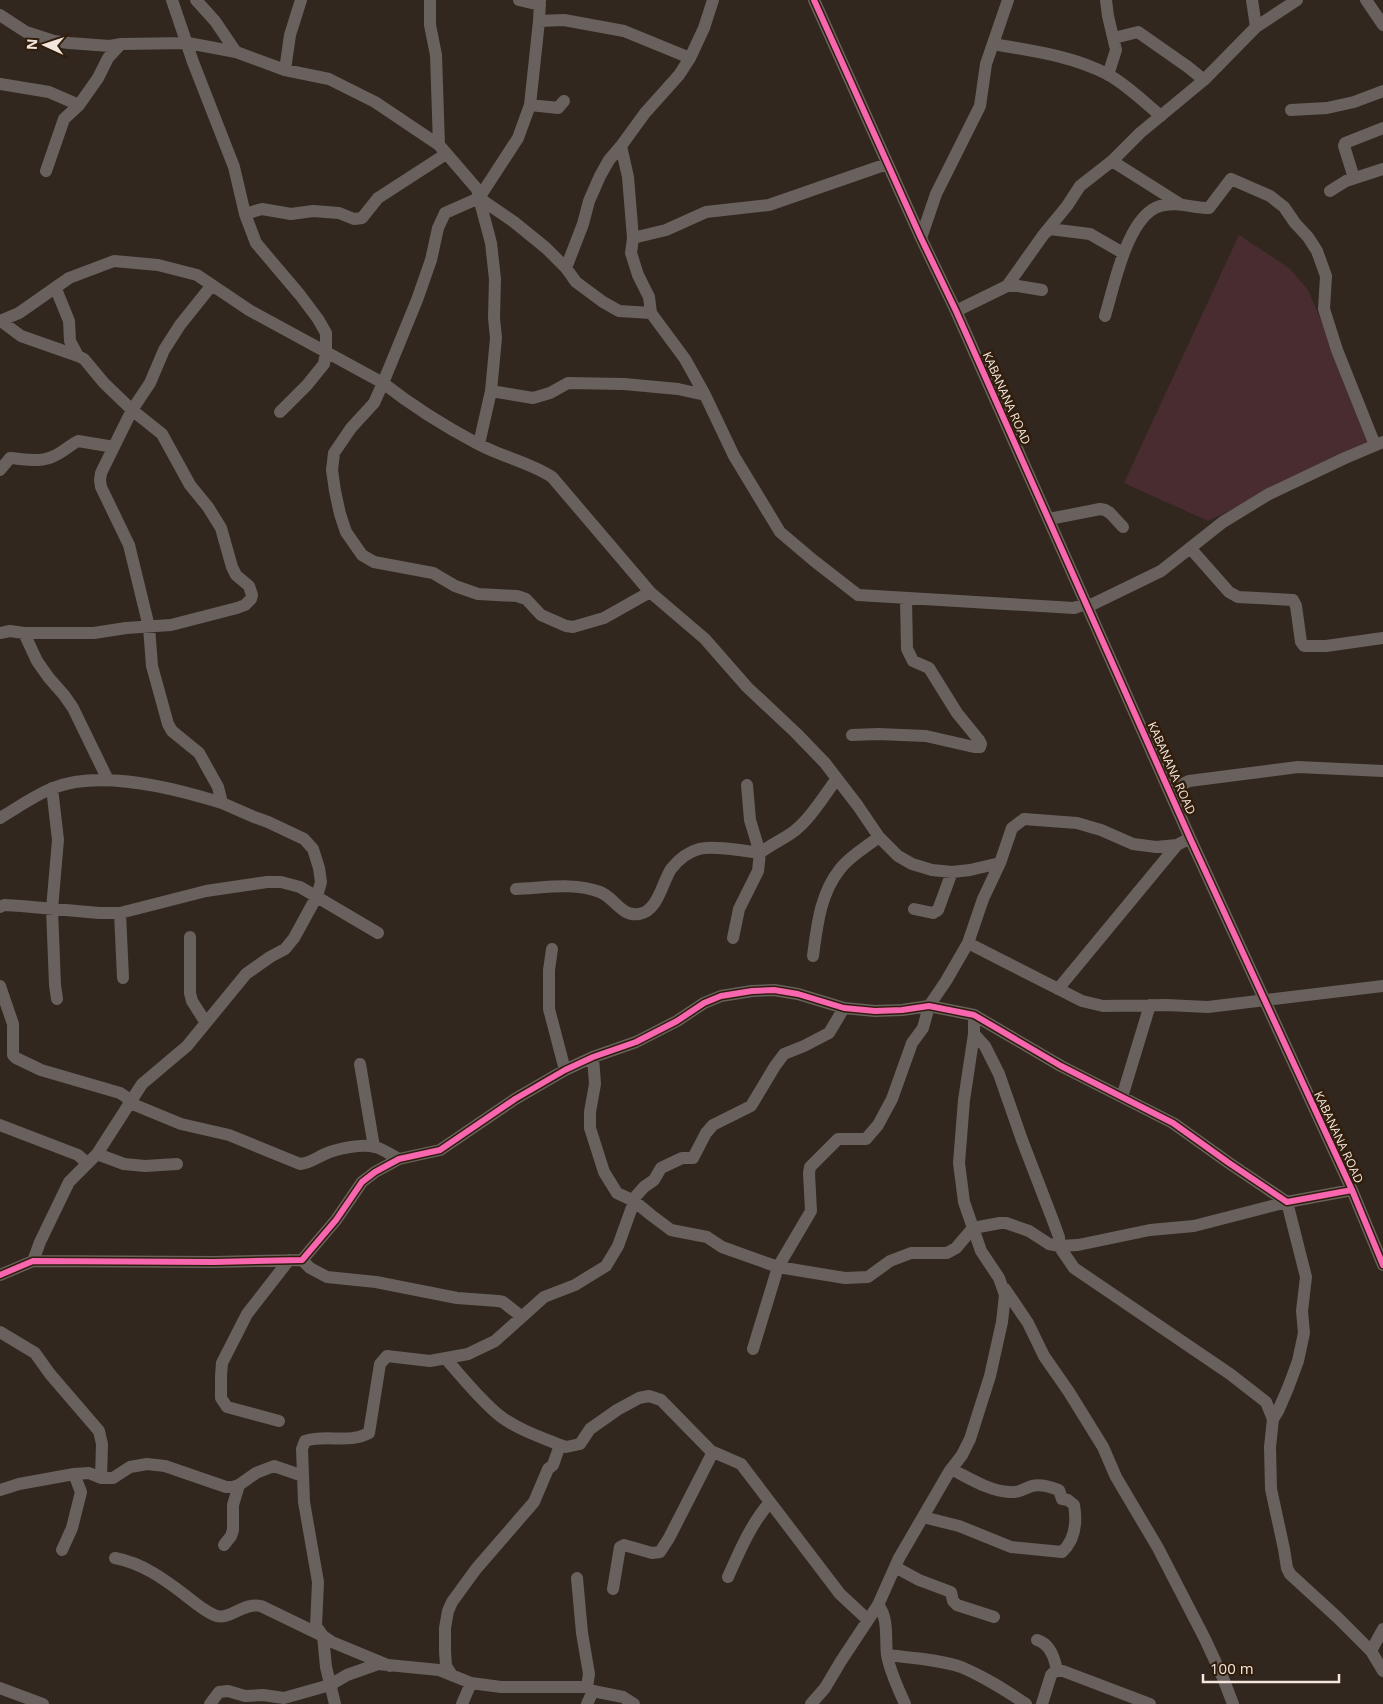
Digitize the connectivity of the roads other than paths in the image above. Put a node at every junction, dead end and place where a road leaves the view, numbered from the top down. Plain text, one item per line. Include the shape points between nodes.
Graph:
1 (172, 0) edge
2 (196, 0) edge
3 (301, 0) edge
4 (430, 0) edge
5 (519, 0) edge
6 (713, 0) edge
7 (814, 0) edge
8 (1008, 0) edge
9 (1106, 0) edge
10 (1252, 0) edge
11 (1297, 0) edge
12 (1366, 0) edge
13 (540, 2) edge
14 (207, 5) edge
15 (0, 15) edge
16 (539, 21) junction
17 (1383, 25) edge
18 (1256, 27) junction
19 (1114, 38) junction
20 (188, 43) junction
21 (121, 44) junction
22 (993, 44) junction
23 (236, 52) junction
24 (690, 58) junction
25 (284, 70) junction
26 (1108, 75) junction
27 (1204, 80) junction
28 (0, 84) edge
29 (1383, 91) edge
30 (564, 101) dead end
31 (79, 105) junction
32 (530, 105) junction
33 (1291, 110) dead end
34 (1161, 116) junction
35 (1383, 128) edge
36 (621, 146) junction
37 (442, 150) junction
38 (1112, 161) junction
39 (887, 164) junction
40 (1383, 169) edge
41 (46, 171) dead end
42 (1354, 178) junction
43 (1330, 191) dead end
44 (479, 198) junction
45 (1180, 204) junction
46 (244, 214) junction
47 (1044, 234) junction
48 (633, 238) junction
49 (921, 238) junction
50 (1123, 253) junction
51 (566, 268) junction
52 (212, 285) junction
53 (1007, 286) junction
54 (56, 289) junction
55 (1042, 290) dead end
56 (956, 311) junction
57 (652, 313) junction
58 (1105, 316) dead end
59 (1, 321) edge
60 (326, 351) junction
61 (78, 356) junction
62 (383, 383) junction
63 (491, 391) junction
64 (705, 395) junction
65 (132, 410) junction
66 (280, 412) dead end
67 (479, 444) junction
68 (1379, 444) edge
69 (113, 449) junction
70 (0, 470) edge
71 (1049, 519) junction
72 (1123, 527) dead end
73 (1191, 549) junction
74 (650, 592) junction
75 (906, 599) junction
76 (1086, 605) junction
77 (149, 627) junction
78 (0, 633) edge
79 (24, 633) junction
80 (1383, 638) edge
81 (852, 735) dead end
82 (1383, 771) edge
83 (108, 780) junction
84 (836, 780) junction
85 (747, 785) dead end
86 (52, 788) junction
87 (1169, 790) junction
88 (222, 803) junction
89 (0, 818) edge
90 (878, 837) junction
91 (1190, 838) junction
92 (1177, 845) junction
93 (760, 853) junction
94 (1000, 863) junction
95 (952, 872) junction
96 (516, 888) dead end
97 (317, 896) junction
98 (0, 906) edge
99 (52, 909) junction
100 (914, 909) dead end
101 (120, 913) junction
102 (378, 932) dead end
103 (190, 938) dead end
104 (733, 938) dead end
105 (968, 943) junction
106 (552, 949) dead end
107 (813, 956) dead end
108 (123, 978) dead end
109 (946, 982) junction
110 (0, 986) edge
111 (1383, 986) edge
112 (1058, 989) junction
113 (57, 999) dead end
114 (1264, 1000) junction
115 (1150, 1005) junction
116 (928, 1006) junction
117 (844, 1008) junction
118 (946, 1009) junction
119 (974, 1015) junction
120 (206, 1023) junction
121 (974, 1034) junction
122 (594, 1057) junction
123 (360, 1064) dead end
124 (565, 1070) junction
125 (1122, 1098) junction
126 (130, 1103) junction
127 (0, 1126) edge
128 (374, 1146) junction
129 (97, 1154) junction
130 (399, 1159) junction
131 (86, 1163) junction
132 (177, 1164) dead end
133 (1352, 1190) junction
134 (634, 1201) junction
135 (1287, 1202) junction
136 (973, 1228) junction
137 (1059, 1246) junction
138 (289, 1260) junction
139 (302, 1260) junction
140 (33, 1261) junction
141 (1383, 1265) edge
142 (778, 1267) junction
143 (0, 1275) edge
144 (999, 1278) junction
145 (522, 1316) junction
146 (0, 1332) edge
147 (753, 1349) dead end
148 (446, 1359) junction
149 (1273, 1419) junction
150 (279, 1421) dead end
151 (560, 1446) junction
152 (713, 1452) junction
153 (951, 1469) junction
154 (74, 1474) junction
155 (303, 1476) junction
156 (101, 1478) junction
157 (239, 1485) junction
158 (0, 1490) edge
159 (770, 1502) junction
160 (923, 1517) junction
161 (224, 1545) dead end
162 (62, 1550) dead end
163 (115, 1558) dead end
164 (895, 1567) junction
165 (728, 1577) dead end
166 (577, 1578) dead end
167 (614, 1589) dead end
168 (878, 1605) junction
169 (994, 1617) dead end
170 (868, 1620) junction
171 (1383, 1629) edge
172 (323, 1636) junction
173 (1037, 1640) dead end
174 (1371, 1651) junction
175 (887, 1655) junction
176 (390, 1666) junction
177 (1383, 1670) edge
178 (1058, 1671) junction
179 (452, 1675) junction
180 (471, 1682) junction
181 (330, 1685) junction
182 (0, 1688) edge
183 (590, 1689) junction
184 (1136, 1701) edge
185 (43, 1704) edge
186 (210, 1704) edge
187 (335, 1704) edge
188 (462, 1704) edge
189 (587, 1704) edge
190 (634, 1704) edge
191 (811, 1704) edge
192 (905, 1704) edge
193 (1026, 1704) edge
194 (1042, 1704) edge
195 (1150, 1704) edge
196 (1233, 1704) edge

1 - 20 street
2 - 14 street
3 - 25 street
4 - 37 street
5 - 13 street
6 - 24 street
7 - 39 street, KABANANA ROAD
8 - 22 street
9 - 19 street
10 - 18 street
11 - 18 street
12 - 17 street
13 - 16 street
14 - 23 street
15 - 21 street via 26,32 54,41
16 - 24 street via 564,20 618,29
16 - 32 street
18 - 27 street
19 - 26 street via 1116,53
19 - 27 street via 1138,32
20 - 21 street
20 - 23 street
20 - 46 street via 234,167
21 - 31 street via 108,58
22 - 26 street via 1057,55
22 - 49 street via 986,64 980,106 936,194
23 - 25 street
24 - 36 street
25 - 37 street via 329,79 375,102
26 - 34 street
27 - 34 street
28 - 31 street via 49,92
29 - 33 street via 1336,106
30 - 32 street via 558,108
31 - 41 street via 64,119
32 - 44 street via 518,138
34 - 38 street
35 - 42 street via 1345,144
36 - 48 street via 628,177
36 - 51 street via 594,187
37 - 44 street via 477,189
37 - 46 street via 378,198 359,219 339,212 291,214 262,209
38 - 45 street
38 - 47 street via 1080,186
39 - 48 street via 776,203 706,212 666,230
39 - 49 street, KABANANA ROAD
40 - 42 street
42 - 43 street
44 - 51 street via 514,222
44 - 62 street via 445,213 417,300
44 - 63 street via 491,243 495,279 496,338
45 - 50 street via 1152,209 1135,230
45 - 68 street via 1209,208 1232,179 1270,196 1284,207 1317,251 1326,276 1324,310 1337,350
46 - 60 street via 259,248 318,319 326,333
47 - 50 street via 1050,230 1090,234
47 - 53 street
48 - 57 street via 631,252 634,264 649,297
49 - 56 street, KABANANA ROAD
50 - 58 street
51 - 57 street via 576,282 619,311
52 - 54 street via 182,270 114,261 69,278
52 - 60 street via 249,310
52 - 65 street via 180,325
53 - 55 street
53 - 56 street
54 - 59 street
54 - 61 street via 69,321 70,341
56 - 71 street, KABANANA ROAD
57 - 64 street via 685,358
59 - 61 street via 22,336
60 - 62 street
60 - 66 street via 324,364
61 - 65 street via 84,358
62 - 67 street
62 - 74 street via 374,403 334,453 332,470 340,514 346,532 362,554 374,562 433,573 478,594 526,599 541,615 573,627 604,618
63 - 64 street via 533,398 550,394 568,383 624,384
63 - 67 street
64 - 75 street via 734,456 780,532 858,595
65 - 69 street
65 - 77 street via 162,434 190,485 221,528 232,567 249,586 252,595 249,602 237,608 171,625
67 - 74 street via 539,468 552,478
68 - 73 street via 1269,494 1223,522
69 - 70 street via 78,441 46,459 10,458
69 - 77 street via 101,473 101,487 129,545
71 - 72 street via 1100,509 1110,513
71 - 76 street, KABANANA ROAD
73 - 76 street via 1162,571
73 - 80 street via 1229,592 1238,596 1293,600 1304,646
74 - 84 street via 705,639 747,688 825,763
75 - 76 street via 1074,608
75 - 81 street via 909,656 912,661 929,668 956,713 979,740 980,747 926,736
76 - 87 street, KABANANA ROAD
77 - 79 street via 94,633
77 - 88 street via 152,666 168,724 199,753 218,787
78 - 79 street
79 - 83 street via 49,678 73,708
82 - 87 street via 1298,767 1189,781
83 - 86 street via 69,783
83 - 88 street via 184,792
84 - 90 street
84 - 93 street via 802,825
85 - 93 street via 750,820
86 - 89 street
86 - 99 street via 58,840
87 - 91 street, KABANANA ROAD
88 - 97 street via 304,839 313,849 319,868 322,882
90 - 95 street via 912,864
90 - 107 street via 839,869 826,891
91 - 92 street
91 - 114 street, KABANANA ROAD
92 - 94 street via 1133,844 1077,823 1024,819 1012,828
92 - 112 street
93 - 96 street via 700,848 691,852 672,869 652,907 640,914 622,910 602,893 583,888
93 - 104 street via 758,871 739,909
94 - 95 street
94 - 105 street
95 - 100 street via 938,910 933,913
97 - 101 street via 300,887 267,882 206,891
97 - 102 street
97 - 120 street via 285,949 246,974
98 - 99 street
99 - 101 street
99 - 113 street
101 - 108 street
103 - 120 street via 190,993
105 - 109 street
105 - 112 street
106 - 124 street via 549,1009
109 - 116 street
109 - 118 street
110 - 126 street via 13,1024 13,1055 16,1058 41,1070 120,1093
111 - 114 street
112 - 115 street via 1082,1001 1103,1006
114 - 115 street via 1208,1007
114 - 133 street, KABANANA ROAD
115 - 125 street
116 - 117 street via 875,1011
116 - 118 street
116 - 142 street via 923,1028 912,1043 892,1099 878,1125 866,1139 838,1138 810,1167 812,1211
117 - 122 street via 774,990 721,996 636,1042
117 - 134 street via 829,1033 784,1054 751,1106 713,1125 693,1158 682,1158 660,1168 654,1180
118 - 119 street
119 - 121 street
119 - 125 street
120 - 126 street via 187,1046 142,1084
121 - 136 street via 959,1163 964,1202
121 - 137 street via 986,1046 999,1074 1052,1218
122 - 124 street
122 - 134 street via 595,1084 590,1128 594,1145 604,1172 617,1193
123 - 128 street
124 - 130 street via 515,1099 440,1150
125 - 135 street via 1173,1123
126 - 128 street via 181,1124 229,1135 300,1164 337,1150
126 - 129 street
127 - 131 street via 78,1155
128 - 130 street
129 - 131 street
129 - 132 street via 124,1164
130 - 139 street via 362,1182 336,1220
131 - 140 street via 69,1182
133 - 135 street
133 - 141 street, KABANANA ROAD
134 - 142 street via 671,1230 707,1237 722,1247
134 - 145 street via 618,1246 606,1266 575,1284 544,1296
135 - 137 street via 1194,1226
135 - 149 street via 1306,1277 1302,1311 1304,1333 1298,1361
136 - 137 street via 1006,1223
136 - 142 street via 956,1248 947,1253 911,1253 890,1261 868,1277 845,1278
136 - 144 street via 981,1251
137 - 149 street via 1074,1268 1209,1359 1266,1402
138 - 139 street
138 - 140 street
138 - 150 street via 247,1314 222,1363 221,1376 221,1398 227,1407
139 - 145 street via 327,1277 376,1282 457,1298 498,1300
140 - 143 street
142 - 147 street
144 - 153 street via 1005,1295 990,1376 970,1439
144 - 196 street via 1044,1356 1103,1447 1116,1477 1158,1548 1205,1639
145 - 148 street via 495,1341 468,1354
146 - 156 street via 35,1353 99,1431
148 - 151 street via 499,1415
148 - 155 street via 384,1358 380,1364 369,1433 351,1440 305,1442 302,1449
149 - 174 street via 1271,1489 1286,1568
151 - 152 street via 580,1444 590,1429 617,1410 649,1396 661,1400
151 - 179 street via 534,1502 452,1602 445,1636 446,1666
152 - 159 street via 741,1464
152 - 167 street via 660,1552 652,1554 624,1545 620,1547
153 - 160 street
153 - 160 street via 977,1483 1008,1492 1020,1492 1032,1486 1059,1490 1062,1499 1074,1504 1076,1513 1071,1544 1062,1552 1011,1547 959,1526
154 - 156 street via 89,1473
154 - 158 street
154 - 162 street via 81,1492 72,1528
155 - 157 street via 274,1466
155 - 172 street via 304,1502 318,1582 316,1626
156 - 157 street via 113,1478 130,1467 154,1464 226,1487
157 - 161 street via 233,1506 233,1530
159 - 165 street via 759,1514
159 - 170 street via 840,1594
160 - 164 street
163 - 172 street via 149,1570 216,1616 225,1616 252,1604
164 - 168 street
164 - 169 street via 951,1592 957,1605
166 - 183 street
168 - 170 street
168 - 175 street via 885,1619
170 - 191 street via 825,1688
171 - 174 street
172 - 176 street
172 - 181 street
173 - 178 street via 1051,1652
174 - 177 street
175 - 192 street
175 - 193 street via 959,1667 991,1681
176 - 179 street via 440,1670
176 - 181 street via 378,1664
178 - 184 street
178 - 194 street via 1051,1675
179 - 180 street
180 - 183 street via 501,1687
180 - 188 street
181 - 186 street via 284,1698 219,1692
181 - 187 street
182 - 185 street
183 - 189 street
183 - 190 street via 623,1696
184 - 195 street

